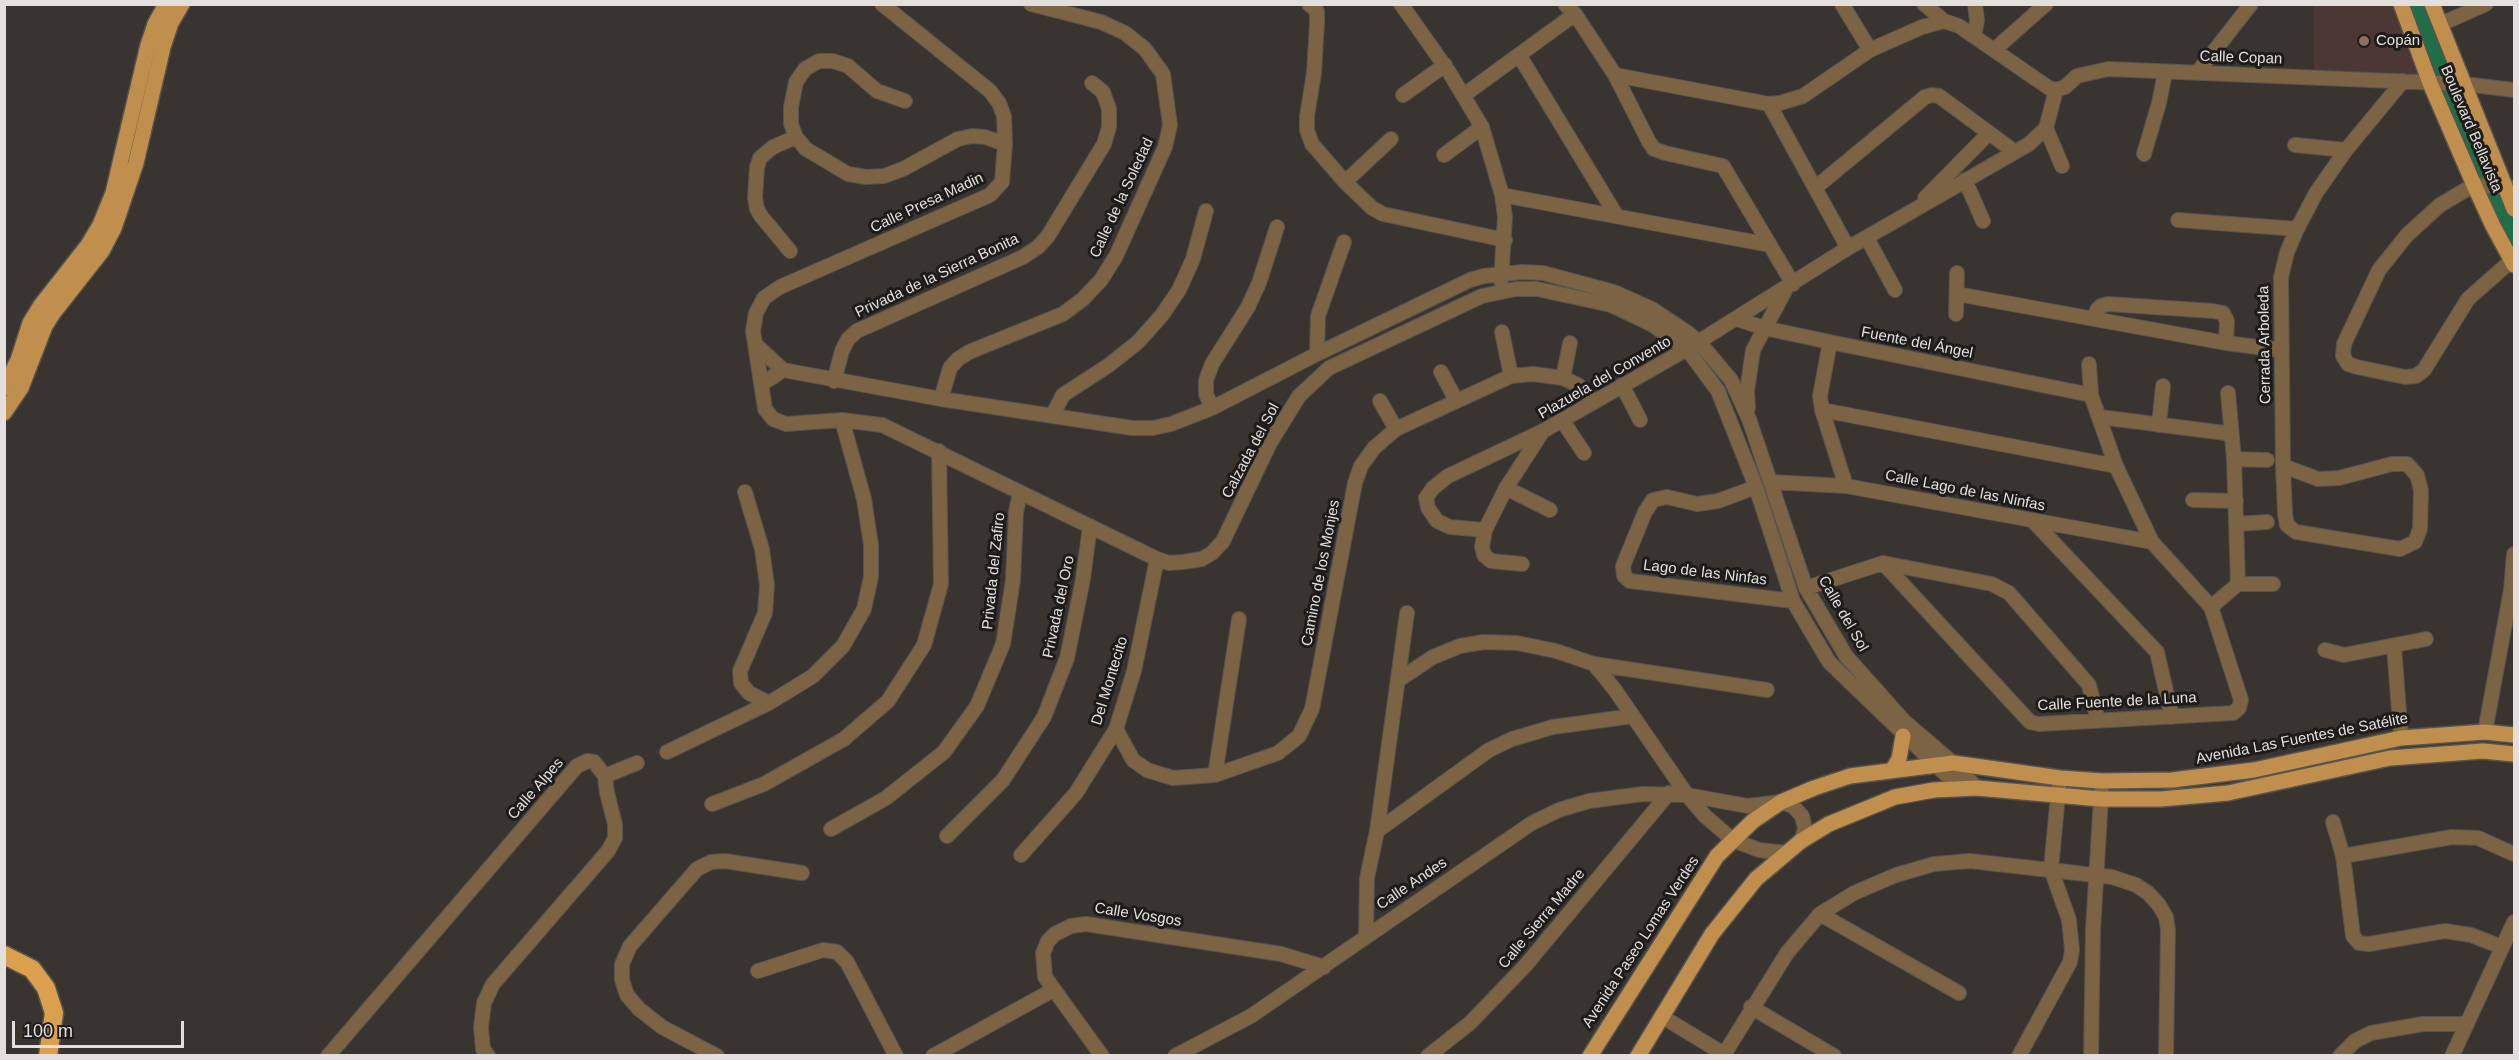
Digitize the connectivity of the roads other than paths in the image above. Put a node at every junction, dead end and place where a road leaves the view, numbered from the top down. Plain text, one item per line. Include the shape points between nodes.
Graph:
1 (166, 4) edge
2 (182, 4) edge
3 (882, 4) edge
4 (1031, 4) edge
5 (1401, 4) edge
6 (1842, 4) edge
7 (1924, 4) edge
8 (1975, 4) edge
9 (2046, 4) edge
10 (2251, 4) edge
11 (2401, 4) edge
12 (2432, 4) edge
13 (2486, 4) edge
14 (1318, 7) edge
15 (1570, 9) edge
16 (1944, 21) junction
17 (2441, 24) junction
18 (1974, 36) junction
19 (1870, 50) junction
20 (1994, 50) junction
21 (1519, 55) junction
22 (1445, 65) junction
23 (2165, 73) junction
24 (2197, 73) junction
25 (1615, 75) junction
26 (2403, 81) junction
27 (1092, 83) dead end
28 (2430, 83) junction
29 (2464, 84) junction
30 (2056, 90) junction
31 (2514, 90) edge
32 (1403, 95) dead end
33 (1464, 95) junction
34 (905, 101) dead end
35 (1769, 104) junction
36 (1482, 127) junction
37 (2046, 128) junction
38 (1989, 133) junction
39 (796, 137) junction
40 (1391, 139) dead end
41 (1005, 144) junction
42 (2295, 145) dead end
43 (2339, 150) junction
44 (2015, 152) junction
45 (2144, 154) dead end
46 (1444, 155) dead end
47 (2062, 166) dead end
48 (1965, 180) junction
49 (1345, 182) junction
50 (2474, 185) junction
51 (2509, 186) edge
52 (1815, 188) junction
53 (1502, 195) junction
54 (2514, 208) edge
55 (1913, 210) junction
56 (1206, 211) dead end
57 (1616, 215) junction
58 (2178, 220) dead end
59 (1983, 221) dead end
60 (1278, 227) dead end
61 (2297, 229) junction
62 (1867, 238) junction
63 (1505, 240) junction
64 (1344, 242) dead end
65 (1770, 245) junction
66 (1848, 248) junction
67 (790, 251) dead end
68 (2513, 263) edge
69 (1957, 273) dead end
70 (1502, 274) junction
71 (1790, 286) junction
72 (1895, 290) dead end
73 (1499, 292) junction
74 (1957, 294) junction
75 (1956, 314) dead end
76 (1737, 319) junction
77 (2094, 319) junction
78 (1764, 328) junction
79 (1503, 332) dead end
80 (1830, 342) junction
81 (1570, 343) dead end
82 (2226, 343) junction
83 (757, 346) junction
84 (1693, 346) junction
85 (2280, 350) junction
86 (1317, 354) junction
87 (2089, 364) dead end
88 (783, 370) junction
89 (1441, 372) dead end
90 (1511, 376) junction
91 (1563, 378) junction
92 (834, 381) junction
93 (762, 384) junction
94 (1622, 385) junction
95 (2163, 386) dead end
96 (4, 388) edge
97 (2228, 393) dead end
98 (2091, 395) junction
99 (940, 399) junction
100 (1380, 400) dead end
101 (1456, 400) junction
102 (1593, 401) junction
103 (1212, 408) junction
104 (1822, 410) junction
105 (4, 413) edge
106 (1052, 416) junction
107 (2100, 417) junction
108 (1749, 419) junction
109 (842, 420) junction
110 (1562, 420) junction
111 (1640, 420) dead end
112 (2159, 425) junction
113 (1396, 429) junction
114 (1543, 431) junction
115 (2231, 436) junction
116 (939, 451) junction
117 (1584, 453) dead end
118 (2234, 459) junction
119 (2267, 460) dead end
120 (2116, 466) junction
121 (2283, 466) junction
122 (1771, 482) junction
123 (1846, 486) junction
124 (1756, 487) junction
125 (1506, 488) junction
126 (746, 492) dead end
127 (1020, 493) junction
128 (2193, 500) dead end
129 (2236, 501) junction
130 (1550, 510) dead end
131 (2034, 522) junction
132 (2266, 522) dead end
133 (2236, 524) junction
134 (1090, 526) junction
135 (1485, 530) junction
136 (2152, 542) junction
137 (2514, 554) edge
138 (1157, 560) junction
139 (1522, 564) dead end
140 (1883, 564) junction
141 (2238, 584) junction
142 (2272, 584) dead end
143 (1806, 588) junction
144 (2513, 592) edge
145 (1793, 601) junction
146 (2211, 607) junction
147 (1407, 613) dead end
148 (1239, 619) dead end
149 (2426, 639) dead end
150 (2394, 646) junction
151 (2325, 650) dead end
152 (1594, 664) junction
153 (1400, 678) junction
154 (1767, 690) dead end
155 (769, 703) junction
156 (1633, 716) junction
157 (2172, 717) junction
158 (2098, 721) junction
159 (1116, 729) junction
160 (2485, 732) junction
161 (2514, 735) edge
162 (1903, 736) junction
163 (2420, 736) junction
164 (2401, 738) junction
165 (667, 753) dead end
166 (2514, 754) edge
167 (2422, 755) junction
168 (638, 763) dead end
169 (1953, 763) junction
170 (1936, 764) junction
171 (1893, 769) junction
172 (2000, 770) junction
173 (1215, 775) junction
174 (605, 776) junction
175 (2060, 778) junction
176 (2102, 781) junction
177 (1960, 788) junction
178 (1977, 788) junction
179 (1996, 789) junction
180 (1669, 793) junction
181 (1687, 795) junction
182 (2058, 796) junction
183 (2100, 799) junction
184 (1781, 802) junction
185 (712, 804) dead end
186 (2333, 822) dead end
187 (831, 829) dead end
188 (1377, 831) junction
189 (947, 836) dead end
190 (1733, 840) junction
191 (1801, 841) junction
192 (1787, 854) junction
193 (2514, 854) edge
194 (1021, 855) dead end
195 (2343, 856) junction
196 (2050, 869) junction
197 (802, 873) dead end
198 (2096, 874) junction
199 (1820, 915) junction
200 (2514, 922) edge
201 (2093, 930) junction
202 (2072, 932) junction
203 (1366, 935) junction
204 (2502, 947) junction
205 (4, 955) edge
206 (1324, 967) junction
207 (758, 971) dead end
208 (1053, 990) junction
209 (1959, 993) dead end
210 (1751, 1007) junction
211 (1661, 1016) junction
212 (2467, 1024) junction
213 (1723, 1055) edge
214 (48, 1056) edge
215 (328, 1056) edge
216 (488, 1056) edge
217 (717, 1056) edge
218 (896, 1056) edge
219 (933, 1056) edge
220 (1102, 1056) edge
221 (1175, 1056) edge
222 (1428, 1056) edge
223 (1590, 1056) edge
224 (1638, 1056) edge
225 (1834, 1056) edge
226 (2019, 1056) edge
227 (2091, 1056) edge
228 (2166, 1056) edge
229 (2340, 1056) edge
230 (2452, 1056) edge

1 - 96 main road via 148,45 113,192 100,225 40,305
2 - 105 main road via 163,47 136,163 114,228 45,326 21,388
3 - 41 street, Calle Presa Madin via 990,91 1004,116
4 - 99 street, Calle de la Soledad via 1101,22 1125,33 1145,49 1163,74 1170,125 1165,147 1116,256 1101,280 1063,314 958,359 950,368
5 - 22 street
6 - 19 street
7 - 16 street
8 - 18 street
9 - 20 street
10 - 24 street
11 - 28 main road, Boulevard Bellavista
12 - 17 main road, Boulevard Bellavista
13 - 17 street
14 - 49 street via 1307,130 1312,144
15 - 21 street
15 - 25 street
16 - 18 street
16 - 19 street
17 - 29 main road, Boulevard Bellavista
18 - 20 street
19 - 35 street via 1803,96
20 - 30 street
21 - 33 street
21 - 57 street
22 - 32 street
22 - 33 street
23 - 24 street, Calle Copan
23 - 30 street, Calle Copan via 2108,69 2077,76
23 - 45 street
24 - 26 street, Calle Copan
25 - 35 street
25 - 65 street via 1654,149 1723,166
26 - 28 street, Calle Copan
26 - 43 street, Cerrada Arboleda
27 - 92 street, Privada de la Sierra Bonita via 1103,92 1109,109 1104,144 1048,236 1023,257 856,331 842,351
28 - 29 street, Calle Copan
28 - 50 main road, Boulevard Bellavista
29 - 31 street, Calle Copan
29 - 51 main road, Boulevard Bellavista
30 - 37 street
33 - 36 street
34 - 39 street via 877,91 848,66 819,62 805,69 796,82 791,106
35 - 52 street
36 - 46 street
36 - 53 street
37 - 44 street
37 - 47 street
38 - 44 street
38 - 52 street via 1939,96 1925,97
38 - 55 street
39 - 41 street via 823,162 848,174 866,177 903,169 958,139 986,137
39 - 67 street via 760,158 755,198 761,216
40 - 49 street
41 - 83 street, Calle Presa Madin via 1002,182 990,195 780,287 764,298 753,331
42 - 43 street
43 - 61 street, Cerrada Arboleda
44 - 48 street
48 - 55 street
48 - 59 street
49 - 63 street via 1383,214
50 - 51 street
50 - 68 main road, Boulevard Bellavista
50 - 68 street via 2440,205 2407,235 2379,270 2344,344 2343,356 2348,364 2357,367 2416,376 2424,370 2468,299
51 - 54 main road, Boulevard Bellavista
52 - 66 street
53 - 57 street
53 - 63 street
55 - 62 street, Plazuela del Convento
56 - 106 street via 1193,260 1162,315 1138,342 1063,395
57 - 65 street
58 - 61 street
60 - 103 street via 1259,283 1206,380
61 - 85 street, Cerrada Arboleda via 2281,277
62 - 66 street, Plazuela del Convento
62 - 72 street
63 - 70 street
64 - 86 street via 1318,316
65 - 71 street
66 - 71 street, Plazuela del Convento
69 - 74 street
70 - 73 street
70 - 84 street, Calzada del Sol via 1543,273 1614,292 1652,309
70 - 86 street, Calzada del Sol via 1470,280
71 - 76 street, Plazuela del Convento
71 - 78 street
73 - 84 street, Calzada del Sol via 1537,289 1611,305
73 - 138 street, Calzada del Sol via 1466,302 1329,368 1299,396 1270,443 1223,541 1202,559
74 - 75 street
74 - 77 street
76 - 78 street, Fuente del Ángel
76 - 84 street, Plazuela del Convento
77 - 82 street
77 - 82 street via 2097,310 2108,304 2213,311 2223,314 2227,321
78 - 80 street, Fuente del Ángel
78 - 108 street via 1753,350 1749,372
79 - 90 street
80 - 98 street, Fuente del Ángel
80 - 104 street via 1820,396
81 - 91 street
82 - 85 street
83 - 88 street
83 - 93 street, Calzada del Sol
84 - 94 street, Plazuela del Convento
84 - 108 street, Calzada del Sol via 1731,380
84 - 124 street, Calzada del Sol via 1718,391
85 - 121 street, Cerrada Arboleda
86 - 103 street, Calzada del Sol
87 - 98 street
88 - 92 street, Calzada del Sol
88 - 93 street
89 - 101 street
90 - 91 street, Camino de los Monjes
90 - 101 street, Camino de los Monjes
91 - 102 street, Camino de los Monjes via 1578,385
92 - 99 street, Calzada del Sol
93 - 109 street, Calzada del Sol via 765,409 773,419 786,424
94 - 102 street, Plazuela del Convento
94 - 111 street
95 - 112 street
97 - 115 street
98 - 107 street
99 - 106 street, Calzada del Sol
100 - 113 street
101 - 113 street, Camino de los Monjes
102 - 110 street, Plazuela del Convento
103 - 106 street, Calzada del Sol via 1153,428
104 - 120 street
104 - 123 street
107 - 112 street
107 - 120 street
108 - 122 street, Calzada del Sol
109 - 116 street, Calzada del Sol via 882,425
109 - 155 street via 872,545 864,609 843,646 813,676
110 - 114 street, Plazuela del Convento
110 - 117 street
112 - 115 street
113 - 173 street, Camino de los Monjes via 1374,448 1355,483 1312,709 1299,736 1278,753
114 - 125 street, Plazuela del Convento
114 - 135 street via 1448,476 1426,498 1437,521 1459,529
115 - 118 street
116 - 127 street, Calzada del Sol
116 - 185 street via 941,584 924,645 888,701 844,739 764,784
118 - 119 street
118 - 129 street
120 - 136 street
121 - 121 street, Cerrada Arboleda via 2318,479 2407,464 2417,475 2421,490 2420,529 2415,542 2400,549 2296,532 2287,525
122 - 123 street, Calle Lago de las Ninfas
122 - 143 street, Calle del Sol
123 - 131 street, Calle Lago de las Ninfas
124 - 145 street
124 - 145 street, Lago de las Ninfas via 1697,504 1667,497 1653,500 1623,566 1624,576 1630,581
125 - 130 street
125 - 135 street, Plazuela del Convento
126 - 155 street via 762,549 766,585 765,613 740,670 741,683 749,693
127 - 134 street, Calzada del Sol
127 - 187 street, Privada del Zafiro via 1003,645 977,705 944,752 886,798
128 - 129 street
129 - 133 street
131 - 136 street, Calle Lago de las Ninfas
131 - 157 street via 2157,651
132 - 133 street
133 - 141 street
134 - 138 street, Calzada del Sol
134 - 189 street, Privada del Oro via 1066,658 1044,717 1003,780
135 - 139 street via 1484,555 1491,561
136 - 146 street
137 - 144 street
138 - 159 street, Del Montecito via 1134,670
140 - 143 street
140 - 158 street, Calle Fuente de la Luna via 2030,722
140 - 158 street via 1992,584 2009,592 2089,685
141 - 142 street
141 - 146 street
143 - 169 street, Calle del Sol via 1846,656 1904,721
144 - 160 street
145 - 162 street via 1829,662
146 - 157 street, Calle Fuente de la Luna via 2241,700 2239,708 2233,713
147 - 153 street
148 - 173 street
149 - 150 street
150 - 151 street via 2344,655
150 - 164 street
152 - 153 street via 1517,643 1484,642 1433,657
152 - 154 street
152 - 156 street
153 - 188 street
155 - 165 street
156 - 181 street
156 - 188 street via 1553,727 1512,739 1489,750
157 - 158 street, Calle Fuente de la Luna
159 - 173 street, Camino de los Monjes via 1132,759 1147,770 1173,778
159 - 194 street, Del Montecito via 1076,793
160 - 161 main road, Avenida Las Fuentes de Satélite
160 - 163 main road, Avenida Las Fuentes de Satélite
162 - 170 street
162 - 171 main road
163 - 164 main road, Avenida Las Fuentes de Satélite
163 - 167 main road
164 - 176 main road, Avenida Las Fuentes de Satélite via 2217,776
166 - 167 main road via 2483,751
167 - 183 main road via 2390,758 2228,793
168 - 174 street
169 - 170 main road, Avenida Paseo Lomas Verdes
169 - 172 main road, Avenida Las Fuentes de Satélite
169 - 178 street, Calle del Sol
170 - 171 main road, Avenida Paseo Lomas Verdes
170 - 177 street
171 - 184 main road, Avenida Paseo Lomas Verdes via 1850,776
172 - 175 main road, Avenida Las Fuentes de Satélite
172 - 179 main road
174 - 215 street, Calle Alpes via 594,762 578,766
174 - 216 street via 615,838 493,984 484,1003 481,1027 483,1049
175 - 176 main road, Avenida Las Fuentes de Satélite
175 - 182 street
176 - 183 street
177 - 178 main road
177 - 191 main road via 1895,797 1829,824
178 - 179 main road
179 - 182 main road
180 - 181 street, Calle Andes
180 - 203 street, Calle Andes via 1627,795 1559,810 1532,823
180 - 222 street, Calle Sierra Madre via 1525,966 1470,1023
181 - 184 street, Calle Andes via 1748,806
181 - 190 street
182 - 183 main road
182 - 196 street
183 - 198 street
184 - 190 main road, Avenida Paseo Lomas Verdes
184 - 191 street via 1793,806 1802,816 1805,829
186 - 195 street
188 - 203 street via 1367,878
190 - 192 street via 1759,850
190 - 223 main road, Avenida Paseo Lomas Verdes via 1704,874
191 - 192 main road
192 - 211 main road via 1756,879 1736,903
193 - 195 street via 2478,838 2452,837
195 - 204 street via 2353,936 2359,943 2445,931 2471,935
196 - 198 street
196 - 199 street via 1970,861 1934,864 1877,882
196 - 202 street
197 - 217 street via 711,862 697,869 630,946 622,964 627,995 662,1027
198 - 201 street
198 - 228 street via 2136,885 2159,905 2166,917
199 - 209 street
199 - 210 street via 1787,952
200 - 204 street
201 - 202 street
201 - 227 street
202 - 226 street via 2070,962
203 - 206 street, Calle Andes
204 - 212 street
205 - 214 highway via 32,969 46,988 54,1013
206 - 208 street, Calle Vosgos via 1281,954 1086,924 1055,934 1046,947 1043,965
206 - 221 street, Calle Andes via 1251,1016
207 - 218 street via 823,950 837,952 847,962
208 - 219 street
208 - 220 street, Calle Vosgos
210 - 213 street
210 - 225 street
211 - 213 street
211 - 224 main road
212 - 229 street via 2423,1024 2371,1033 2355,1041
212 - 230 street

